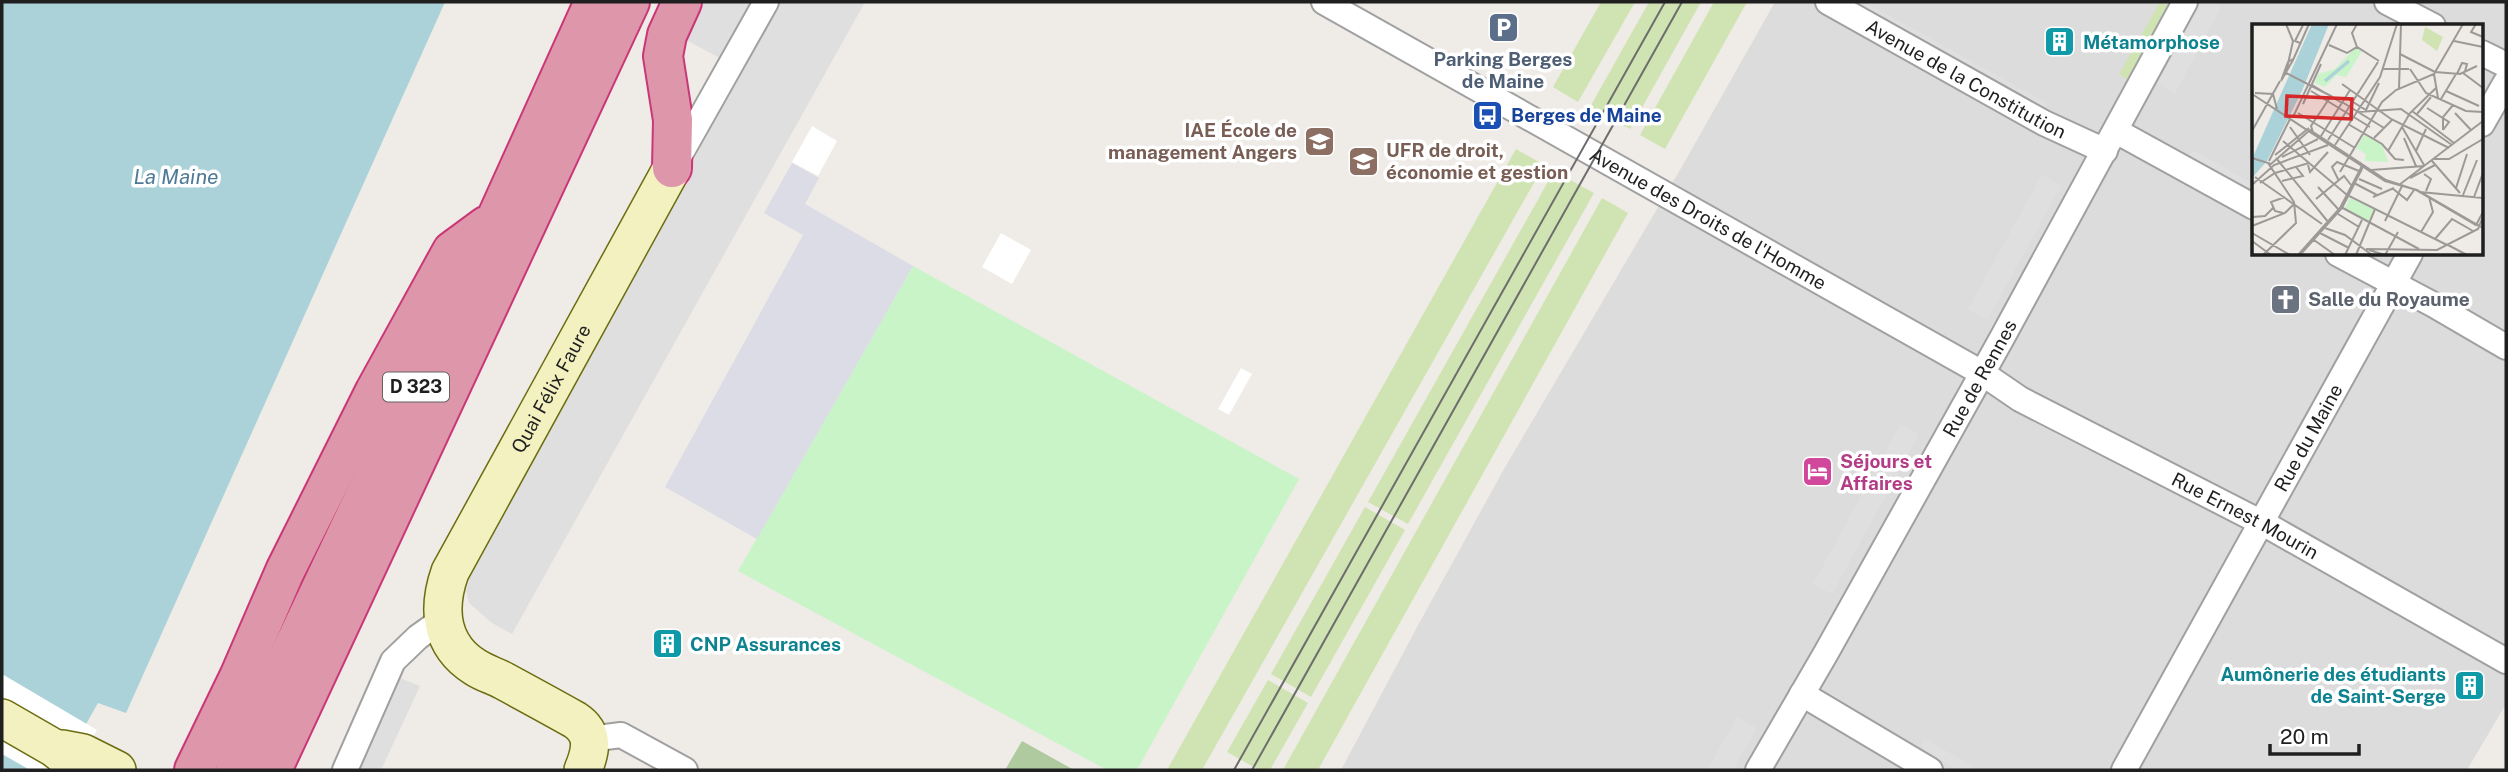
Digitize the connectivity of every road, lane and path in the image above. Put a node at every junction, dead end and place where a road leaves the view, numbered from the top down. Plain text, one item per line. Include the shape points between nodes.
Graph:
1 (594, 2) edge
2 (630, 2) edge
3 (682, 2) edge
4 (766, 2) edge
5 (1324, 2) edge
6 (1828, 2) edge
7 (2185, 2) edge
8 (2387, 2) edge
9 (2429, 24) edge
10 (2484, 54) edge
11 (2506, 65) edge
12 (2506, 82) edge
13 (2484, 120) edge
14 (2110, 141) junction
15 (672, 168) junction
16 (2252, 205) edge
17 (496, 219) junction
18 (2342, 256) edge
19 (2409, 256) edge
20 (2395, 284) junction
21 (2506, 347) edge
22 (1982, 373) junction
23 (2261, 523) junction
24 (442, 620) junction
25 (2506, 661) edge
26 (1802, 694) junction
27 (2, 718) edge
28 (586, 755) edge
29 (74, 759) edge
30 (117, 770) edge
31 (194, 770) edge
32 (235, 770) edge
33 (272, 770) edge
34 (345, 770) edge
35 (684, 770) edge
36 (1758, 770) edge
37 (1930, 770) edge
38 (2124, 770) edge

1 - 17 highway, D 323
2 - 33 highway, D 323
3 - 15 highway via 667,34 663,56 673,120
4 - 15 street, Quai Félix Faure
5 - 22 street, Avenue des Droits de l'Homme
6 - 14 street, Avenue de la Constitution via 2044,123
7 - 14 street, Rue de Rennes
8 - 9 street
10 - 11 street
12 - 13 street
14 - 16 street, Avenue de la Constitution
14 - 22 street, Rue de Rennes
15 - 24 street, Quai Félix Faure via 450,572
17 - 31 highway via 452,251 400,345 285,571
17 - 32 highway, D 323
18 - 20 street
19 - 20 street, Rue du Maine
20 - 21 street
20 - 23 street, Rue du Maine
22 - 23 street, Rue Ernest Mourin via 2020,399
22 - 26 street, Rue de Rennes
23 - 25 street, Rue Ernest Mourin
23 - 38 street, Rue du Maine
24 - 28 street via 450,640 475,667 581,724
24 - 34 street via 393,661
26 - 36 street, Rue de Rennes
26 - 37 street
27 - 29 street
28 - 35 street via 621,735
29 - 30 street

